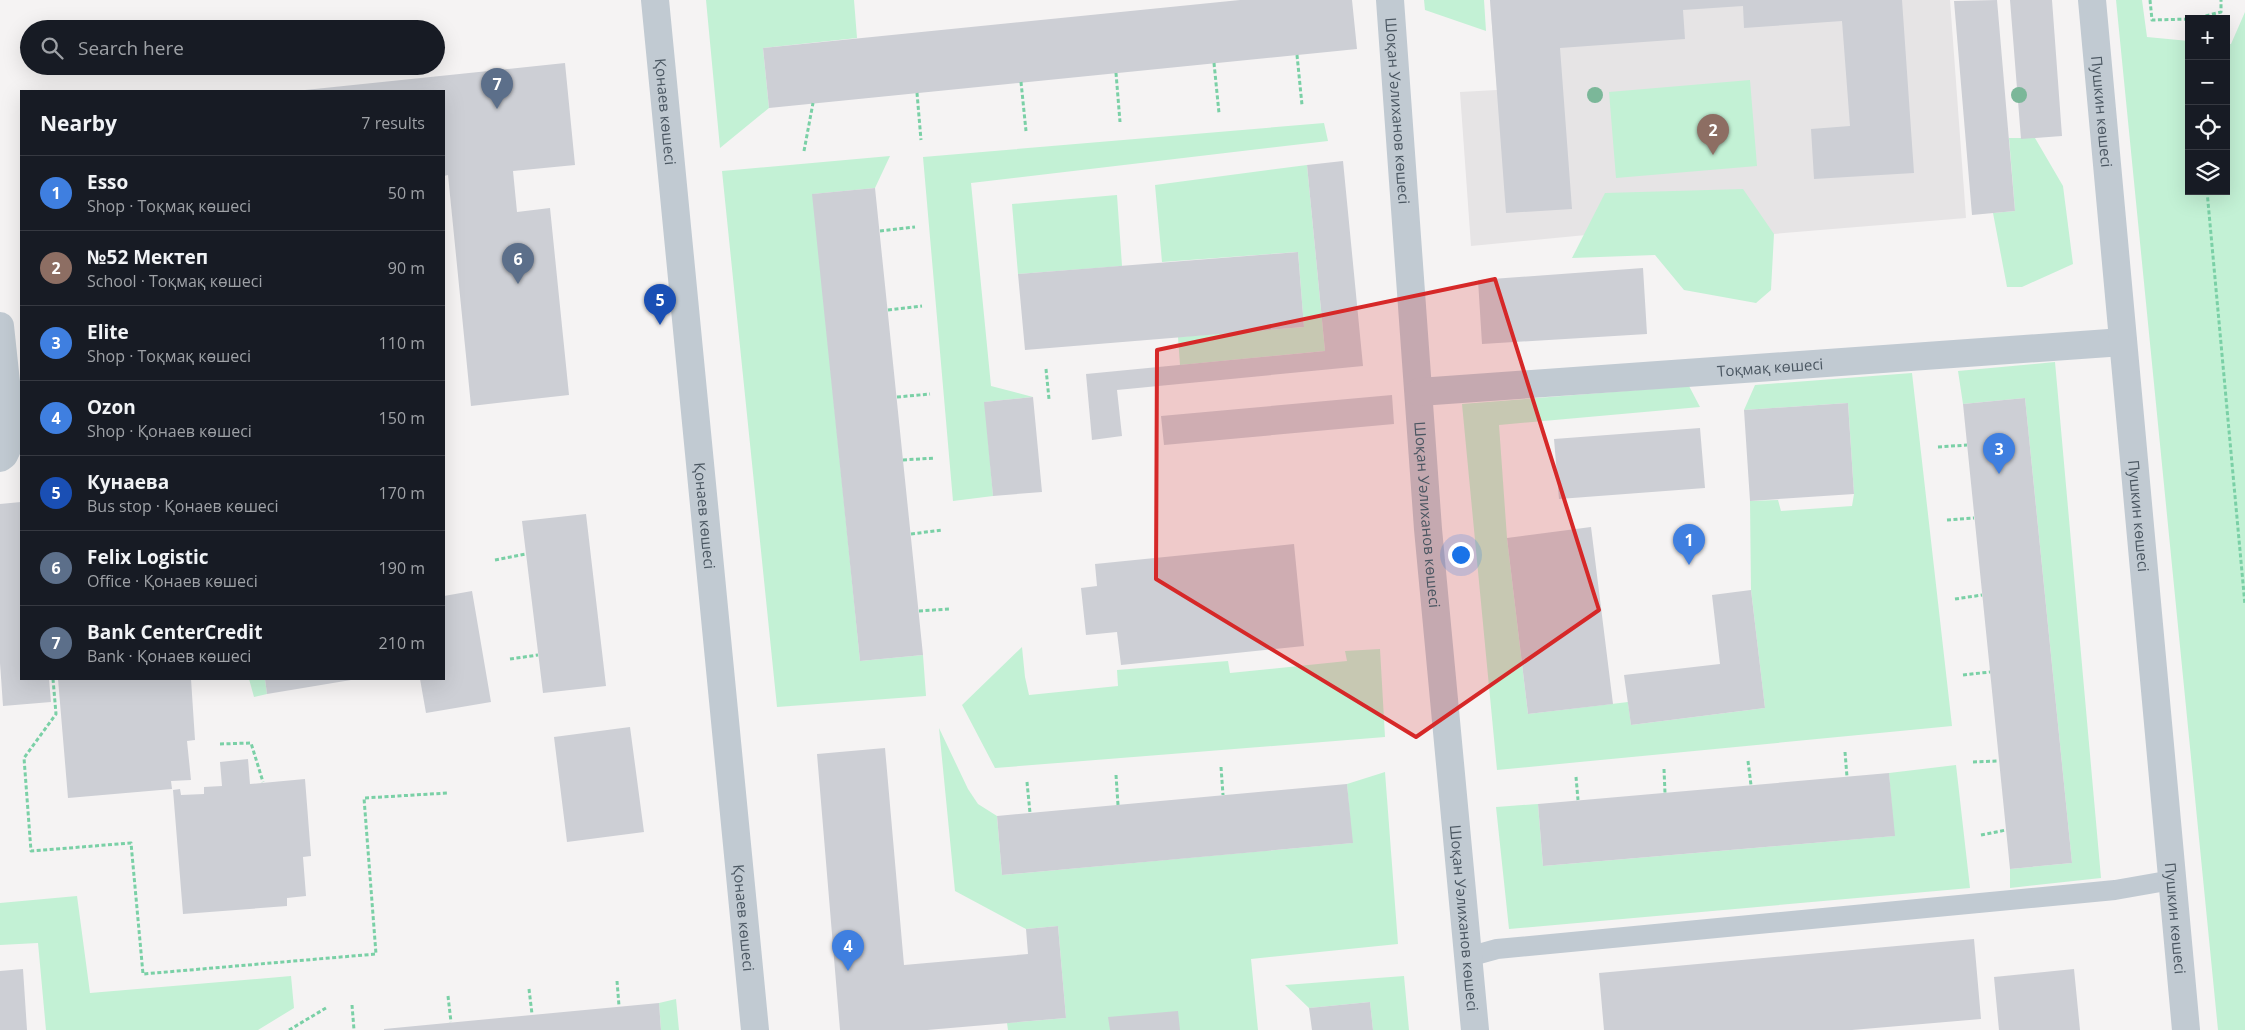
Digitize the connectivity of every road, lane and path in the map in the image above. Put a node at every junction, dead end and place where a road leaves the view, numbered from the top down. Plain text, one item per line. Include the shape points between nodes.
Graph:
1 (655, 0) edge
2 (1390, 0) edge
3 (2092, 0) edge
4 (2150, 0) edge
5 (2220, 0) edge
6 (2209, 15) edge
7 (2185, 19) edge
8 (1298, 55) dead end
9 (1214, 63) dead end
10 (1116, 73) dead end
11 (1021, 82) dead end
12 (917, 93) dead end
13 (812, 103) dead end
14 (1302, 105) dead end
15 (1219, 113) dead end
16 (1120, 122) dead end
17 (1026, 130) dead end
18 (921, 140) dead end
19 (804, 151) dead end
20 (2207, 195) edge
21 (915, 227) dead end
22 (880, 231) dead end
23 (922, 306) dead end
24 (888, 310) dead end
25 (0, 326) edge
26 (2123, 342) junction
27 (1046, 369) dead end
28 (1419, 392) junction
29 (930, 394) dead end
30 (897, 397) dead end
31 (1049, 399) dead end
32 (1967, 445) dead end
33 (1938, 447) dead end
34 (2, 456) edge
35 (935, 458) dead end
36 (903, 460) dead end
37 (1974, 518) dead end
38 (1946, 520) dead end
39 (942, 530) dead end
40 (911, 534) dead end
41 (526, 554) dead end
42 (495, 560) dead end
43 (1982, 595) dead end
44 (1955, 599) dead end
45 (2245, 605) edge
46 (949, 609) dead end
47 (918, 611) dead end
48 (538, 655) dead end
49 (510, 659) dead end
50 (1990, 672) dead end
51 (1963, 675) dead end
52 (53, 680) edge
53 (220, 744) dead end
54 (1845, 752) dead end
55 (1748, 761) dead end
56 (1999, 761) dead end
57 (1973, 762) dead end
58 (1221, 767) dead end
59 (1664, 769) dead end
60 (1116, 775) dead end
61 (1576, 777) dead end
62 (1847, 777) dead end
63 (263, 782) dead end
64 (1027, 782) dead end
65 (1750, 785) dead end
66 (448, 792) dead end
67 (1665, 792) dead end
68 (1223, 795) dead end
69 (1578, 800) dead end
70 (1118, 805) dead end
71 (1030, 813) dead end
72 (2006, 830) dead end
73 (1981, 834) dead end
74 (2172, 880) junction
75 (1468, 957) junction
76 (617, 981) dead end
77 (528, 989) dead end
78 (448, 996) dead end
79 (352, 1005) dead end
80 (619, 1006) dead end
81 (326, 1008) dead end
82 (532, 1014) dead end
83 (451, 1022) dead end
84 (289, 1030) edge
85 (354, 1030) edge
86 (755, 1030) edge
87 (1475, 1030) edge
88 (2186, 1030) edge

1 - 86 street, Қонаев көшесі
2 - 28 street, Шоқан Уәлиханов көшесі
3 - 26 street, Пушкин көшесі
4 - 7 path via 2152,20
5 - 6 path via 2221,12
8 - 14 path
9 - 15 path
10 - 16 path
11 - 17 path
12 - 18 path
13 - 19 path
20 - 45 path
21 - 22 path
23 - 24 path
25 - 34 street via 12,438
26 - 28 street, Тоқмақ көшесі
26 - 74 street, Пушкин көшесі
27 - 31 path
28 - 75 street, Шоқан Уәлиханов көшесі via 1428,529
29 - 30 path
32 - 33 path
35 - 36 path
37 - 38 path
39 - 40 path
41 - 42 path
43 - 44 path
46 - 47 path
48 - 49 path
50 - 51 path
52 - 66 path via 56,714 24,758 30,851 131,844 143,974 376,954 364,798
53 - 63 path via 251,743
54 - 62 path
55 - 65 path
56 - 57 path
58 - 68 path
59 - 67 path
60 - 70 path
61 - 69 path
64 - 71 path
72 - 73 path
74 - 75 lane via 2115,890 1497,949
74 - 88 street, Пушкин көшесі
75 - 87 street, Шоқан Уәлиханов көшесі
76 - 80 path
77 - 82 path
78 - 83 path
79 - 85 path
81 - 84 path

